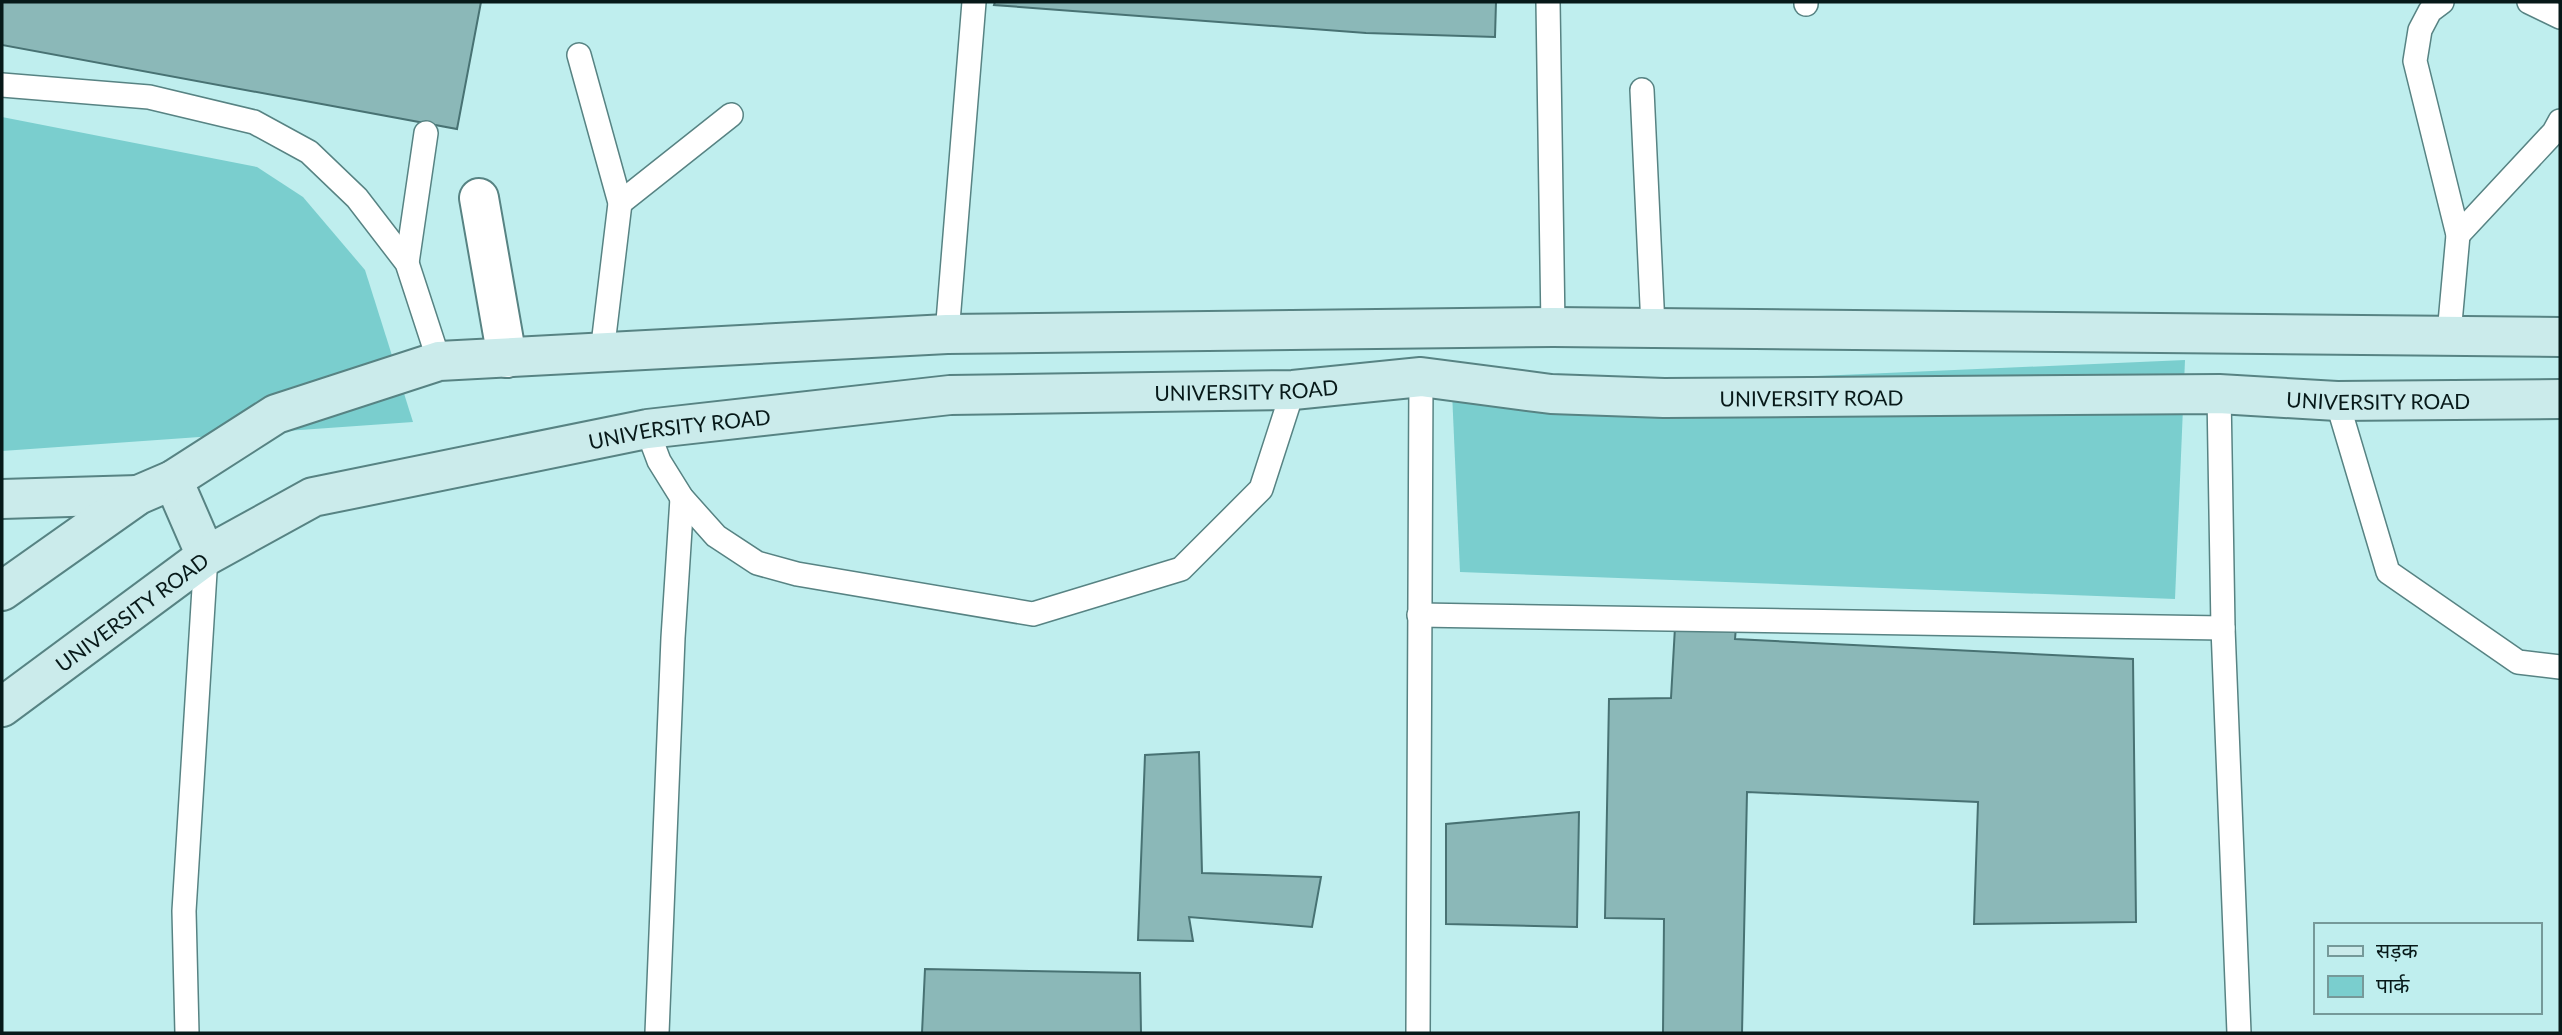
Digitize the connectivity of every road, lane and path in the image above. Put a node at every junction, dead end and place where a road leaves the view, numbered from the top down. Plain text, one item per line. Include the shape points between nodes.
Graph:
1 (974, 2) edge
2 (1548, 2) edge
3 (2442, 2) edge
4 (2529, 2) edge
5 (2560, 17) edge
6 (579, 55) dead end
7 (2, 85) edge
8 (1643, 90) dead end
9 (731, 115) dead end
10 (2560, 121) edge
11 (426, 133) dead end
12 (479, 198) dead end
13 (620, 203) junction
14 (2458, 235) junction
15 (407, 263) junction
16 (1553, 327) junction
17 (1653, 327) junction
18 (947, 334) junction
19 (2449, 334) junction
20 (2560, 337) edge
21 (602, 352) junction
22 (507, 358) junction
23 (439, 361) junction
24 (1421, 377) junction
25 (1293, 390) junction
26 (2219, 394) junction
27 (2560, 399) edge
28 (2337, 401) junction
29 (647, 429) junction
30 (173, 480) junction
31 (138, 495) junction
32 (682, 498) junction
33 (2, 499) edge
34 (206, 556) junction
35 (2, 591) edge
36 (1419, 615) junction
37 (2224, 628) junction
38 (2560, 667) edge
39 (2, 707) edge
40 (187, 1033) edge
41 (657, 1033) edge
42 (1418, 1033) edge
43 (2239, 1033) edge

1 - 18 lane
2 - 16 lane
3 - 14 lane via 2430,11 2420,30 2415,61
4 - 5 lane
6 - 13 lane
7 - 15 lane via 149,97 254,122 309,152 357,198
8 - 17 lane
9 - 13 lane
10 - 14 lane
11 - 15 lane
12 - 22 street
13 - 21 lane
14 - 19 lane
15 - 23 lane
16 - 17 main road
16 - 18 main road
17 - 19 main road
18 - 21 main road
19 - 20 main road
21 - 22 main road
22 - 23 main road
23 - 30 main road via 276,414
24 - 25 main road, UNIVERSITY ROAD
24 - 26 main road, UNIVERSITY ROAD via 1551,394 1664,398
24 - 36 lane
25 - 29 main road, UNIVERSITY ROAD via 950,395
25 - 32 lane via 1261,489 1181,569 1033,614 797,574 757,562 716,536
26 - 28 main road, UNIVERSITY ROAD
26 - 37 lane
27 - 28 main road, UNIVERSITY ROAD
28 - 38 lane via 2388,572 2518,662
29 - 32 lane via 659,461
29 - 34 main road, UNIVERSITY ROAD via 313,497
30 - 31 main road
30 - 34 main road
31 - 33 main road
31 - 35 main road
32 - 41 lane
34 - 39 main road, UNIVERSITY ROAD
34 - 40 lane via 184,911
36 - 37 lane
36 - 42 lane
37 - 43 lane

